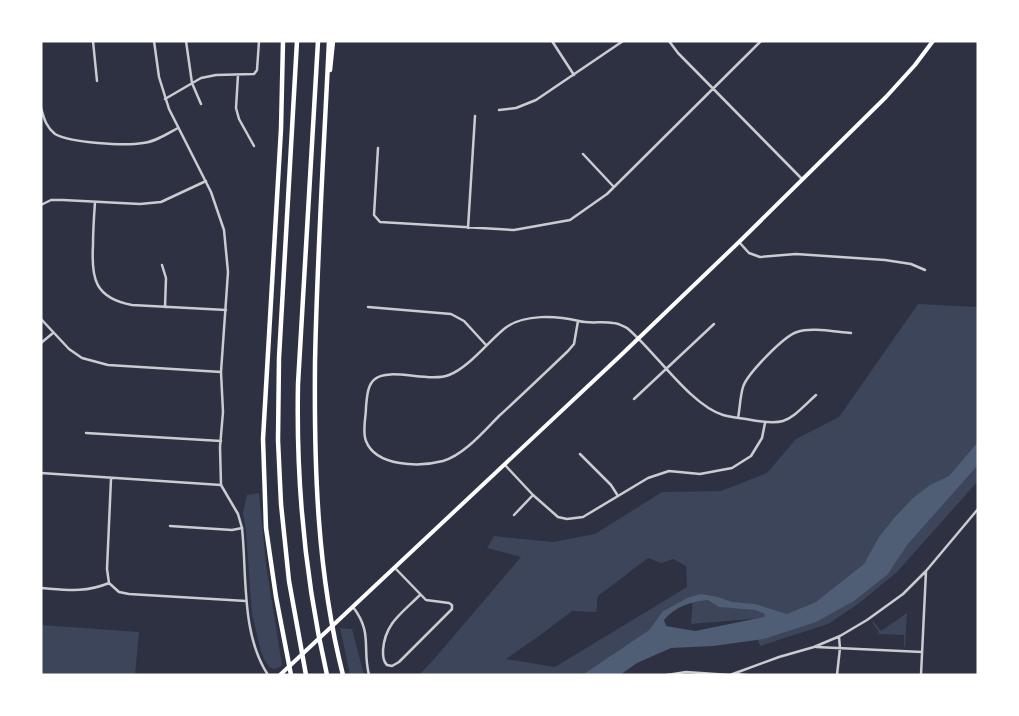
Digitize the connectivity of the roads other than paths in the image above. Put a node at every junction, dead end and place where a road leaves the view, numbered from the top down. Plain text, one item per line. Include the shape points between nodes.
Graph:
1 (93, 41) edge
2 (154, 41) edge
3 (186, 41) edge
4 (259, 41) edge
5 (283, 41) edge
6 (297, 41) edge
7 (318, 41) edge
8 (329, 41) edge
9 (333, 41) edge
10 (552, 41) edge
11 (623, 41) edge
12 (669, 41) edge
13 (761, 41) edge
14 (933, 41) edge
15 (238, 75) junction
16 (574, 75) junction
17 (98, 81) dead end
18 (192, 83) junction
19 (713, 89) junction
20 (166, 99) junction
21 (201, 104) dead end
22 (41, 108) edge
23 (499, 110) dead end
24 (475, 116) dead end
25 (46, 125) junction
26 (41, 127) edge
27 (178, 128) junction
28 (325, 132) junction
29 (254, 146) dead end
30 (378, 148) dead end
31 (583, 154) dead end
32 (802, 180) junction
33 (206, 181) junction
34 (613, 186) junction
35 (95, 202) junction
36 (41, 205) edge
37 (468, 228) junction
38 (739, 242) junction
39 (162, 265) dead end
40 (925, 270) dead end
41 (165, 307) junction
42 (368, 307) dead end
43 (226, 310) junction
44 (41, 319) edge
45 (578, 321) junction
46 (714, 324) dead end
47 (53, 333) junction
48 (851, 333) dead end
49 (638, 338) junction
50 (41, 343) edge
51 (486, 345) junction
52 (666, 368) junction
53 (221, 372) junction
54 (816, 395) dead end
55 (634, 399) dead end
56 (738, 418) junction
57 (765, 423) junction
58 (86, 433) dead end
59 (221, 441) junction
60 (580, 454) dead end
61 (505, 464) junction
62 (41, 473) edge
63 (111, 479) junction
64 (221, 485) junction
65 (533, 495) junction
66 (618, 496) junction
67 (978, 509) edge
68 (514, 514) dead end
69 (170, 526) dead end
70 (242, 528) junction
71 (396, 568) junction
72 (926, 571) junction
73 (109, 583) junction
74 (41, 588) edge
75 (420, 595) junction
76 (247, 601) junction
77 (353, 607) junction
78 (839, 637) junction
79 (814, 647) junction
80 (840, 648) junction
81 (922, 652) junction
82 (268, 675) edge
83 (280, 675) edge
84 (291, 675) edge
85 (306, 675) edge
86 (327, 675) edge
87 (343, 675) edge
88 (369, 675) edge
89 (667, 675) edge
90 (730, 675) edge
91 (746, 675) edge
92 (838, 675) edge
93 (921, 675) edge

1 - 17 street
2 - 20 street
3 - 18 street
4 - 15 street via 255,72
5 - 84 highway via 263,439 266,528
6 - 85 highway via 278,406 281,504 289,581
7 - 86 highway via 298,406 301,507 309,578
8 - 28 highway
9 - 28 highway
10 - 16 street
11 - 16 street
12 - 19 street
13 - 19 street
14 - 32 main road via 891,91
15 - 18 street via 216,75
15 - 29 street via 236,108
16 - 23 street via 536,100 516,108
18 - 20 street
18 - 21 street
19 - 32 street
19 - 34 street
20 - 27 street
22 - 25 street
24 - 37 street
25 - 26 street
25 - 27 street via 56,134 78,141 129,144 158,139
27 - 33 street
28 - 87 highway via 314,440 328,601
30 - 37 street via 376,219 384,223
31 - 34 street
32 - 38 main road
33 - 35 street via 161,202
33 - 43 street via 224,230 228,272
34 - 37 street via 607,194 570,220 514,230
35 - 36 street via 52,200
35 - 41 street via 94,280 108,297 120,303
38 - 40 street via 750,253 760,257 796,254 885,260
38 - 49 main road
39 - 41 street via 166,278
41 - 43 street
42 - 51 street via 451,314 464,321
43 - 53 street
44 - 47 street
45 - 49 street via 614,323 627,328
45 - 51 street via 537,317 512,324
45 - 51 street via 574,344 568,351 466,448 444,460 420,464 391,462 372,451 364,433 367,394 374,379 389,374 433,378 448,376 462,368
46 - 52 street
47 - 50 street
47 - 53 street via 82,358 108,365
48 - 56 street via 806,330 788,337 753,370 743,386
49 - 52 street
49 - 61 main road
52 - 55 street
52 - 56 street via 703,405 722,415
53 - 59 street
54 - 57 street via 784,422
56 - 57 street
57 - 66 street via 762,438 751,456 732,468 700,474 669,471 648,478
58 - 59 street
59 - 64 street
60 - 66 street
61 - 65 street
61 - 71 main road
62 - 63 street
63 - 64 street
63 - 73 street
64 - 70 street via 238,514
65 - 66 street via 558,517 567,519 583,517
65 - 68 street
67 - 72 street
69 - 70 street
70 - 76 street
71 - 75 street
71 - 77 main road
72 - 78 street via 903,594
72 - 81 street
73 - 74 street via 95,589
73 - 76 street via 119,592 129,594
75 - 75 street via 426,600 452,604 452,609 399,662 387,665 383,655 388,627
76 - 82 street via 253,641
77 - 83 main road
77 - 88 street via 366,630
78 - 79 street
78 - 80 street
79 - 80 street
79 - 90 street
80 - 81 street
80 - 92 street
81 - 93 street
89 - 90 street via 686,672
90 - 91 street

